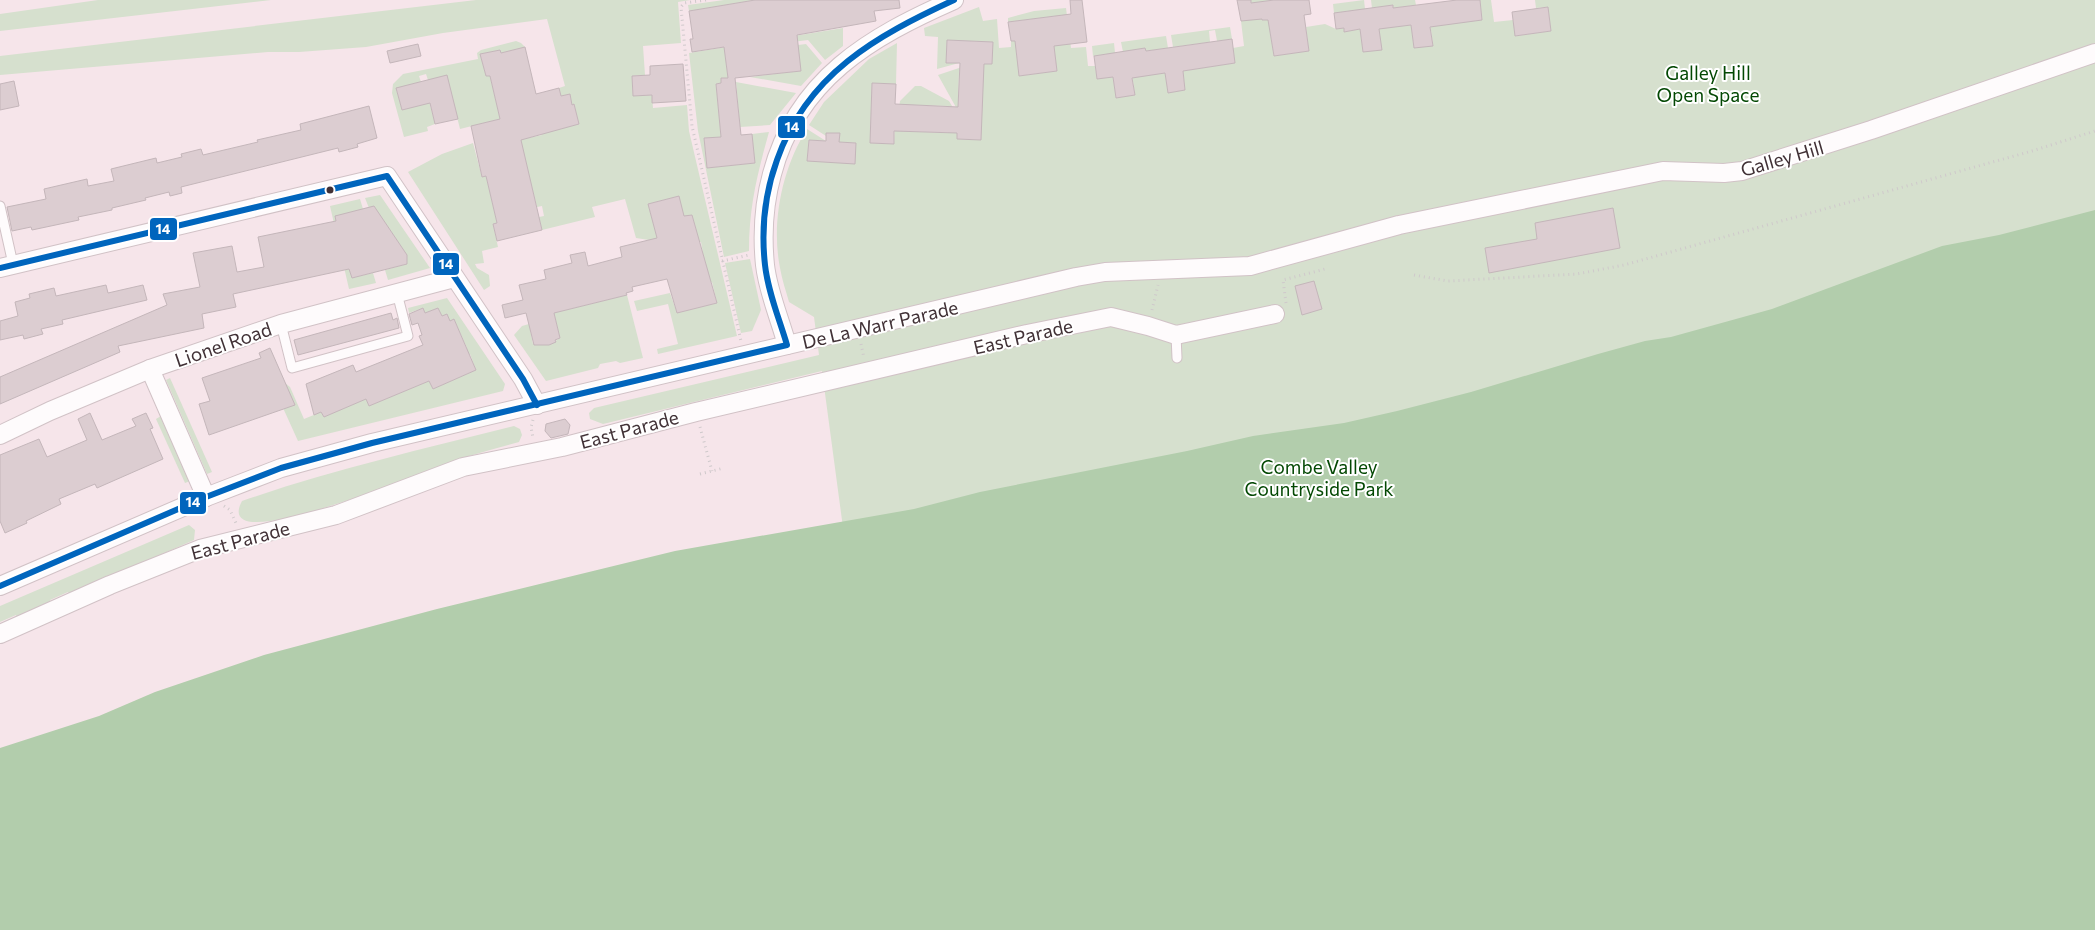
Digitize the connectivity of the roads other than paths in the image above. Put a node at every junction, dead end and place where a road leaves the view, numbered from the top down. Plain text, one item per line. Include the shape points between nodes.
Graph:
1 (954, 0) edge
2 (2095, 53) edge
3 (0, 206) edge
4 (1400, 225) joint
5 (7, 266) edge
6 (454, 278) junction
7 (397, 293) junction
8 (1275, 314) road end
9 (280, 324) junction
10 (1176, 335) junction
11 (787, 345) junction
12 (1177, 358) dead end
13 (150, 369) junction
14 (536, 405) junction
15 (0, 435) edge
16 (206, 496) junction
17 (0, 586) edge
18 (0, 634) edge

1 - 11 street via 888,31 837,68 814,91 784,136 769,185 764,251 768,280
2 - 4 street, Galley Hill via 1742,171 1663,171
3 - 5 lane
4 - 11 street, De La Warr Parade via 1250,266 1105,272
5 - 6 street via 387,176
6 - 7 street, Lionel Road
6 - 14 street via 523,379
7 - 9 street, Lionel Road
7 - 9 lane via 408,336 292,368
8 - 10 street, East Parade
9 - 13 street, Lionel Road
10 - 12 lane
10 - 18 street, East Parade via 1110,316 464,467 336,515 200,549
11 - 14 street, De La Warr Parade
13 - 15 street, Lionel Road
13 - 16 street
14 - 16 street, De La Warr Parade via 281,468
16 - 17 street, De La Warr Parade

